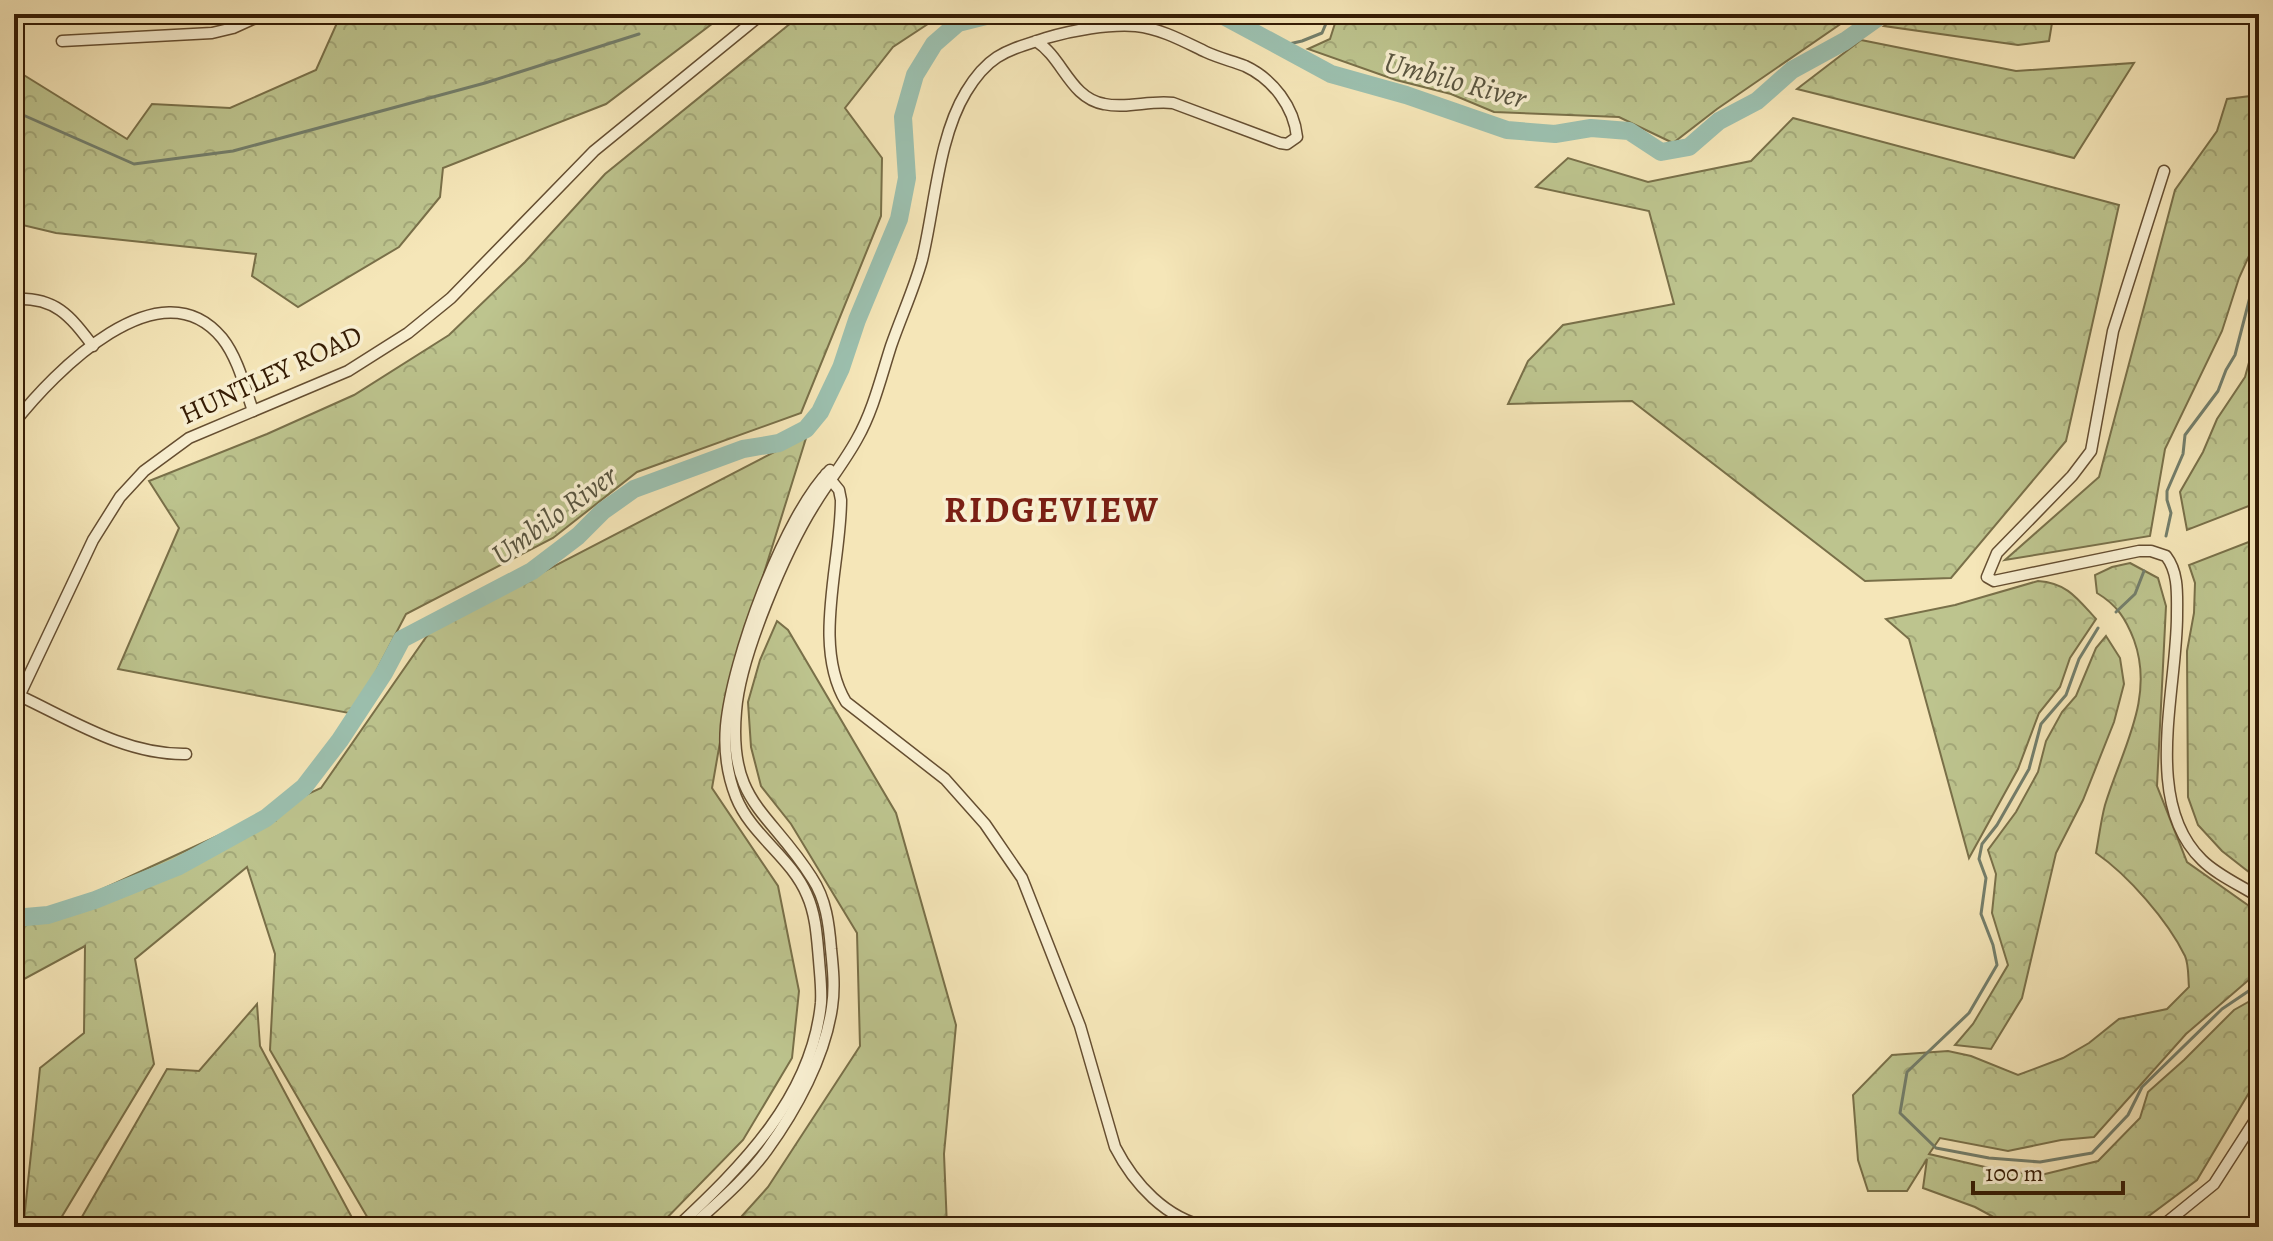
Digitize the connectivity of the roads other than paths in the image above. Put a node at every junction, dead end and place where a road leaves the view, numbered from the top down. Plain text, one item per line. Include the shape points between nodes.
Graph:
1 (264, 14) edge
2 (762, 14) edge
3 (62, 41) dead end
4 (1036, 41) junction
5 (2164, 171) dead end
6 (14, 299) edge
7 (93, 346) junction
8 (253, 411) junction
9 (14, 423) edge
10 (829, 477) junction
11 (20, 696) junction
12 (14, 707) edge
13 (186, 754) dead end
14 (2259, 897) edge
15 (2259, 1114) edge
16 (690, 1223) edge
17 (677, 1227) edge
18 (1208, 1227) edge
19 (2161, 1227) edge

1 - 3 street via 212,33
2 - 8 street, HUNTLEY ROAD via 594,151 451,298 408,333 348,371
4 - 4 street via 1052,53 1077,89 1100,104 1173,103 1280,143 1297,137 1291,110 1258,73 1165,32 1108,27
4 - 10 street via 1006,50 988,63 957,109 921,265 870,408 849,452
5 - 14 street via 2113,331 2091,451 1997,553 1987,577 1994,581 2139,551 2166,556 2175,572 2177,597 2167,777 2174,816 2202,861
6 - 7 street via 54,306
7 - 8 street via 143,316 189,315 224,341
7 - 9 street via 44,386
8 - 11 street, HUNTLEY ROAD via 189,438 130,484 93,540
10 - 16 street via 752,644 736,705 735,746 749,798 820,892 831,940 827,1033 767,1150 735,1186
10 - 18 street via 839,490 841,509 829,647 836,685 846,702 945,779 1004,851 1022,878 1060,971 1123,1162 1174,1214
11 - 12 street, HUNTLEY ROAD
11 - 13 street via 121,743 162,754
15 - 19 street via 2214,1184
16 - 17 street

